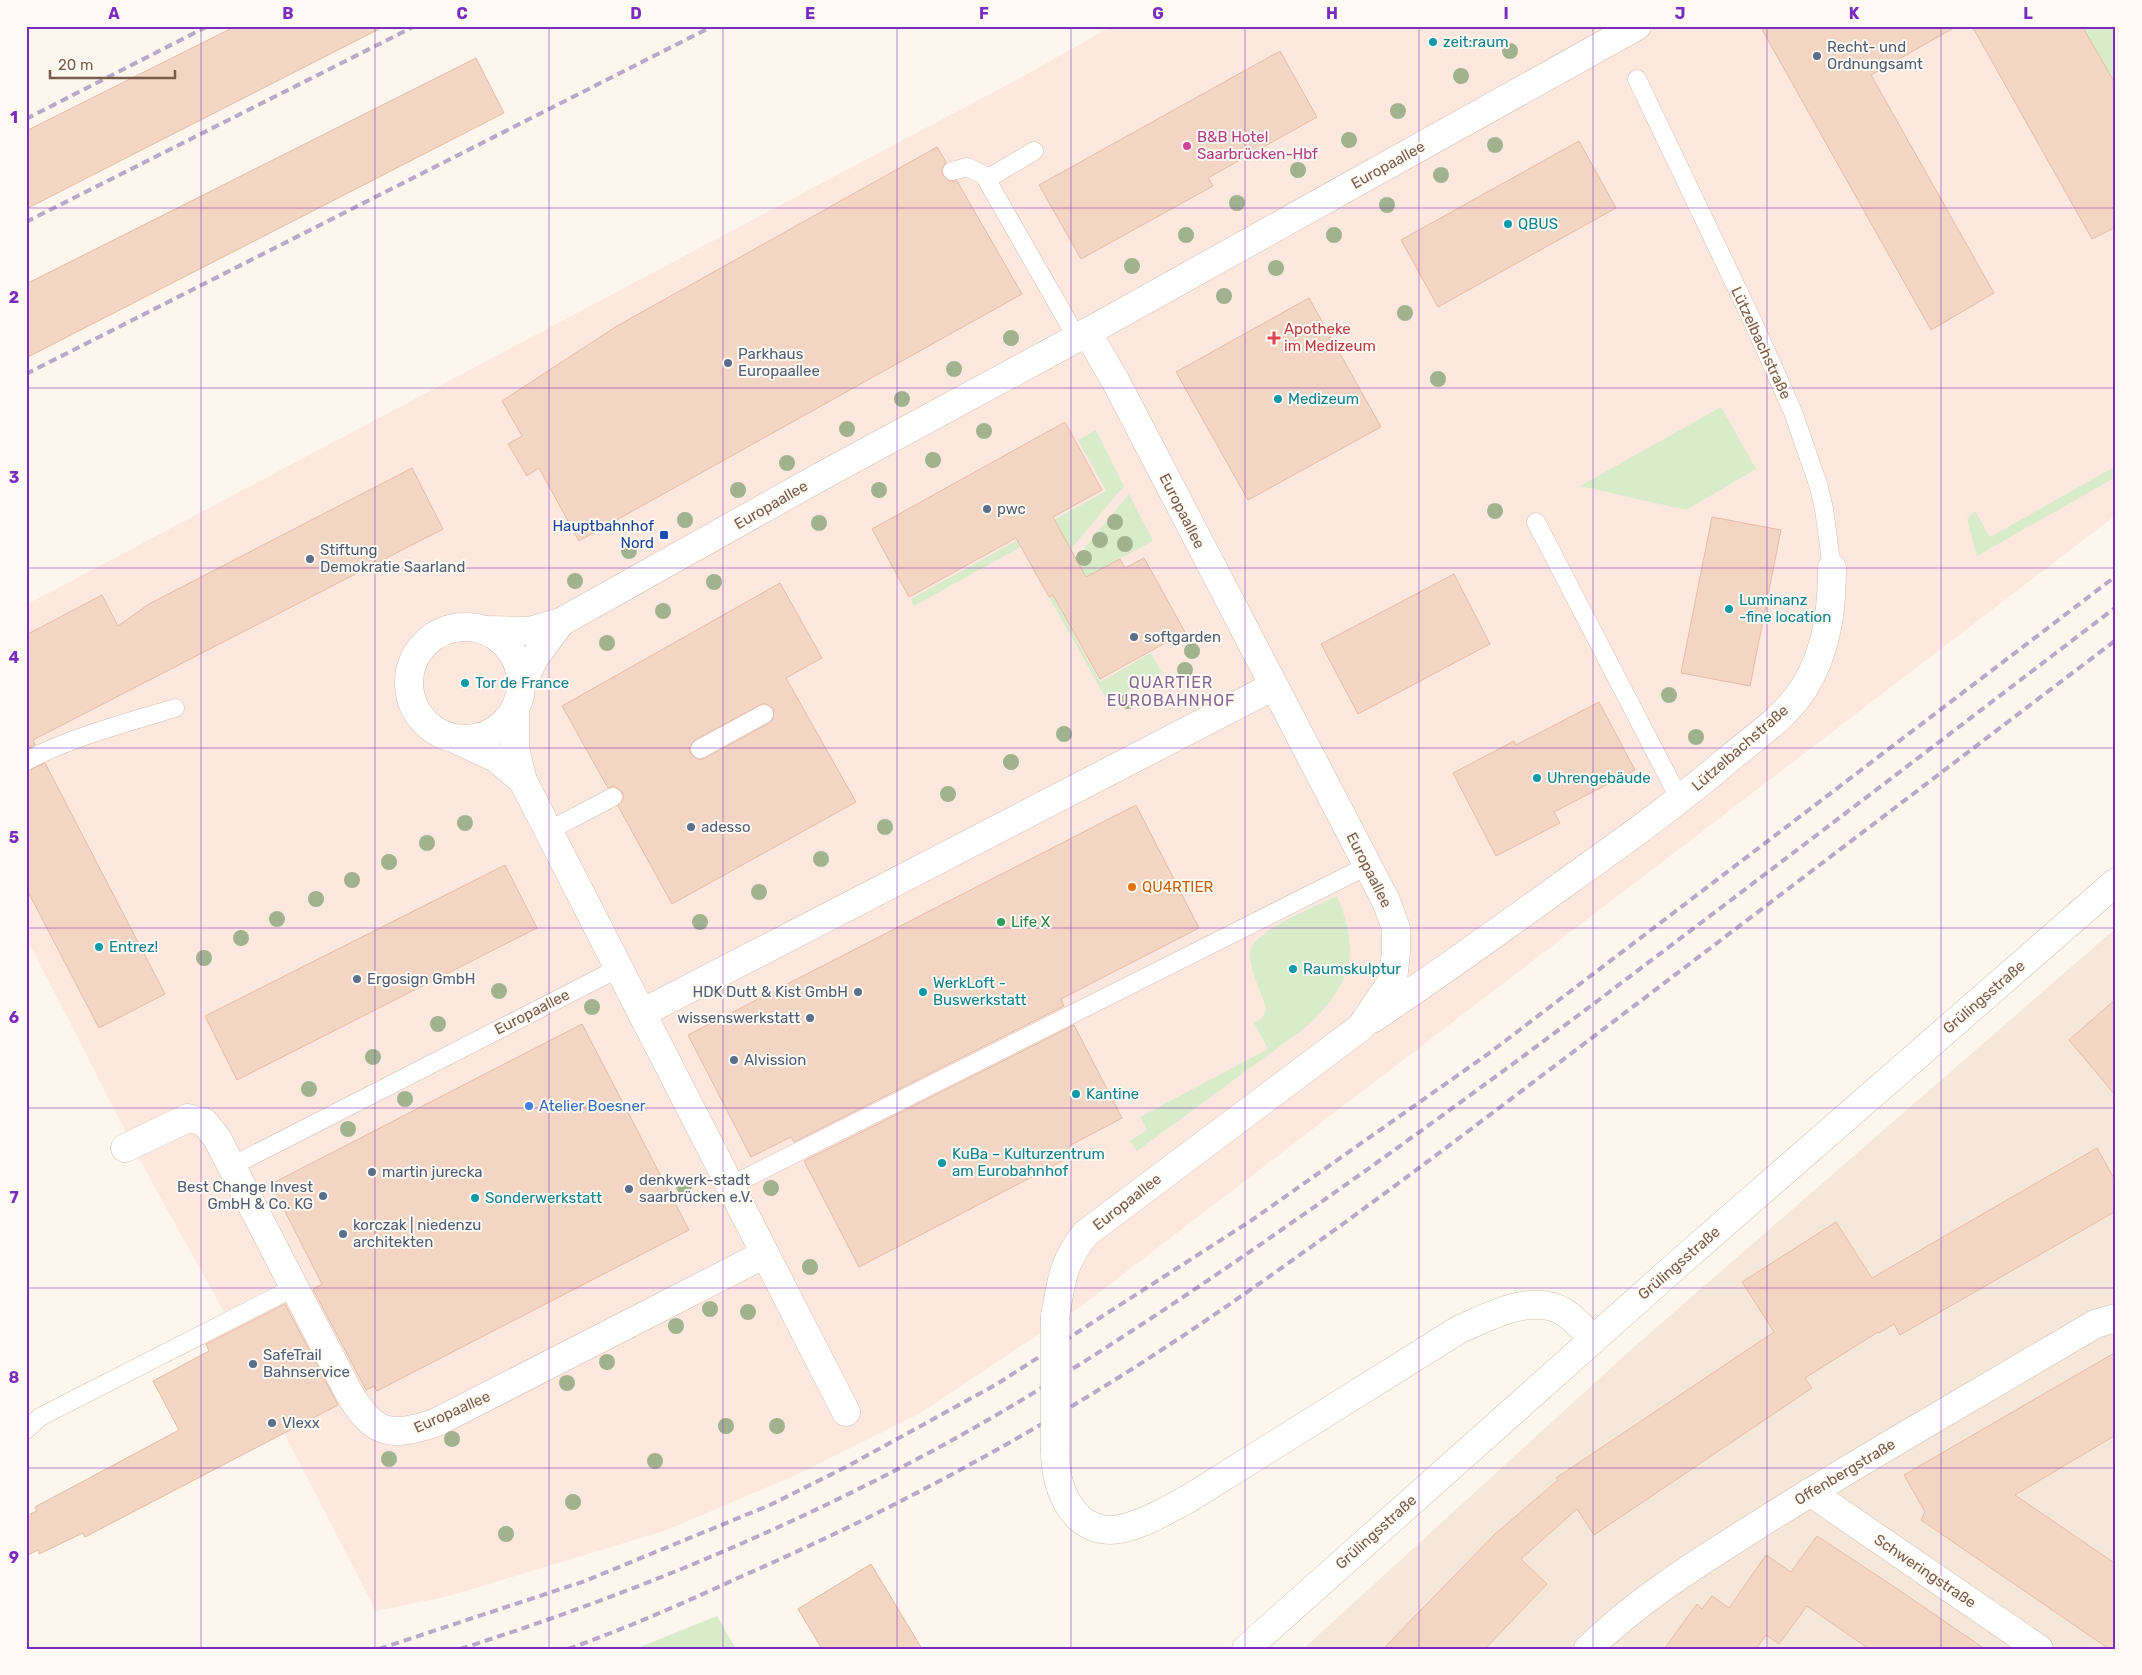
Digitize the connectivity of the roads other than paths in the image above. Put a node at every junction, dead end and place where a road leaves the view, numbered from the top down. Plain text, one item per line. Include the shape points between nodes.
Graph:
1 (1637, 26) edge
2 (1637, 80) dead end
3 (1034, 151) dead end
4 (952, 171) dead end
5 (987, 179) junction
6 (1082, 335) junction
7 (1536, 522) dead end
8 (1832, 568) joint
9 (561, 622) junction
10 (484, 630) junction
11 (1274, 686) junction
12 (518, 697) junction
13 (175, 708) dead end
14 (764, 714) dead end
15 (455, 739) junction
16 (700, 749) dead end
17 (26, 762) edge
18 (523, 781) junction
19 (613, 797) dead end
20 (1680, 800) junction
21 (548, 832) junction
22 (1367, 866) junction
23 (2116, 882) edge
24 (619, 968) junction
25 (642, 1013) junction
26 (1361, 1027) junction
27 (125, 1148) dead end
28 (232, 1166) junction
29 (730, 1186) junction
30 (765, 1254) junction
31 (294, 1287) junction
32 (2116, 1318) edge
33 (1594, 1339) junction
34 (846, 1412) dead end
35 (26, 1430) edge
36 (1810, 1492) junction
37 (1246, 1649) edge
38 (1588, 1649) edge
39 (2039, 1649) edge

1 - 6 street, Europaallee
2 - 8 lane, Lützelbachstraße via 1793,412 1819,487
3 - 5 lane
4 - 5 lane via 967,166 980,171
5 - 6 lane
6 - 9 street, Europaallee
6 - 11 street, Europaallee
7 - 20 lane
8 - 20 street, Lützelbachstraße via 1832,608 1826,637 1816,668 1802,690 1783,713
9 - 10 street, Europaallee via 530,631
9 - 12 street, Europaallee via 534,657
10 - 12 street via 499,638 518,664
10 - 15 street via 470,627 441,632 419,650 412,662 410,698 419,717 435,732
11 - 22 street, Europaallee
11 - 25 street
12 - 15 street via 507,721 496,730 484,736
12 - 18 street, Europaallee via 515,748
13 - 17 lane via 127,722
14 - 16 lane
15 - 18 street, Europaallee via 496,758
18 - 21 street, Europaallee
19 - 21 lane
20 - 26 street, Lützelbachstraße
21 - 24 street, Europaallee
22 - 26 street, Europaallee via 1396,928 1396,952 1393,980
22 - 29 lane
23 - 33 street, Grülingsstraße
24 - 25 street, Europaallee
24 - 28 lane, Europaallee
25 - 29 street, Europaallee
26 - 33 street, Europaallee, bridge via 1085,1234 1069,1255 1060,1282 1055,1317 1055,1464 1064,1497 1076,1517 1103,1530 1121,1529 1150,1518 1188,1499 1460,1329 1516,1306 1543,1306 1563,1312
27 - 28 street, Europaallee via 188,1118 204,1122
28 - 31 street, Europaallee
29 - 30 street, Europaallee
30 - 31 street, Europaallee via 435,1423 406,1432 384,1431 359,1410
30 - 34 street, Europaallee
31 - 35 lane via 40,1417
32 - 36 street, Offenbergstraße via 2095,1324
33 - 37 street, Grülingsstraße
36 - 38 street, Offenbergstraße via 1665,1584
36 - 39 street, Schweringstraße

